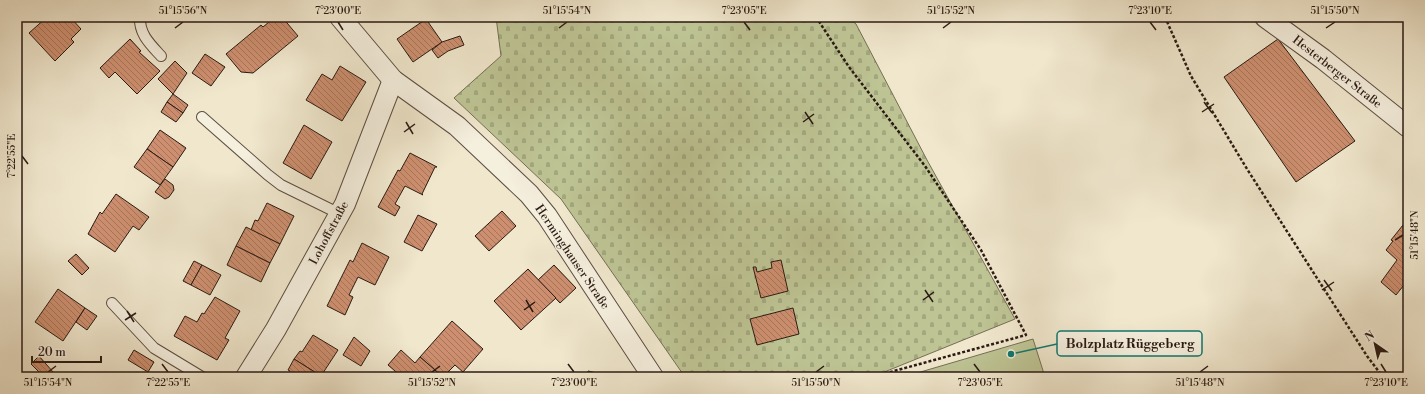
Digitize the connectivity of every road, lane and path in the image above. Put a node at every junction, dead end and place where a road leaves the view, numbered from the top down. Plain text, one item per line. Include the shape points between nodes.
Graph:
1 (140, 17) edge
2 (340, 17) edge
3 (816, 17) edge
4 (1165, 17) edge
5 (1265, 17) edge
6 (161, 56) dead end
7 (393, 80) junction
8 (202, 117) dead end
9 (1408, 127) edge
10 (340, 214) junction
11 (112, 303) dead end
12 (202, 377) edge
13 (246, 377) edge
14 (653, 377) edge
15 (872, 377) edge
16 (1383, 377) edge

1 - 6 lane via 143,35
2 - 7 street, Herminghauser Straße
3 - 15 path via 849,67 925,166 976,243 1026,336
4 - 16 path via 1191,76 1247,169
5 - 9 street, Hesterberger Straße via 1323,59
7 - 10 street, Lohoffstraße
7 - 14 street, Herminghauser Straße via 457,126 528,194 547,216
8 - 10 lane via 272,178
10 - 13 street, Lohoffstraße via 276,329
11 - 12 lane via 154,348

